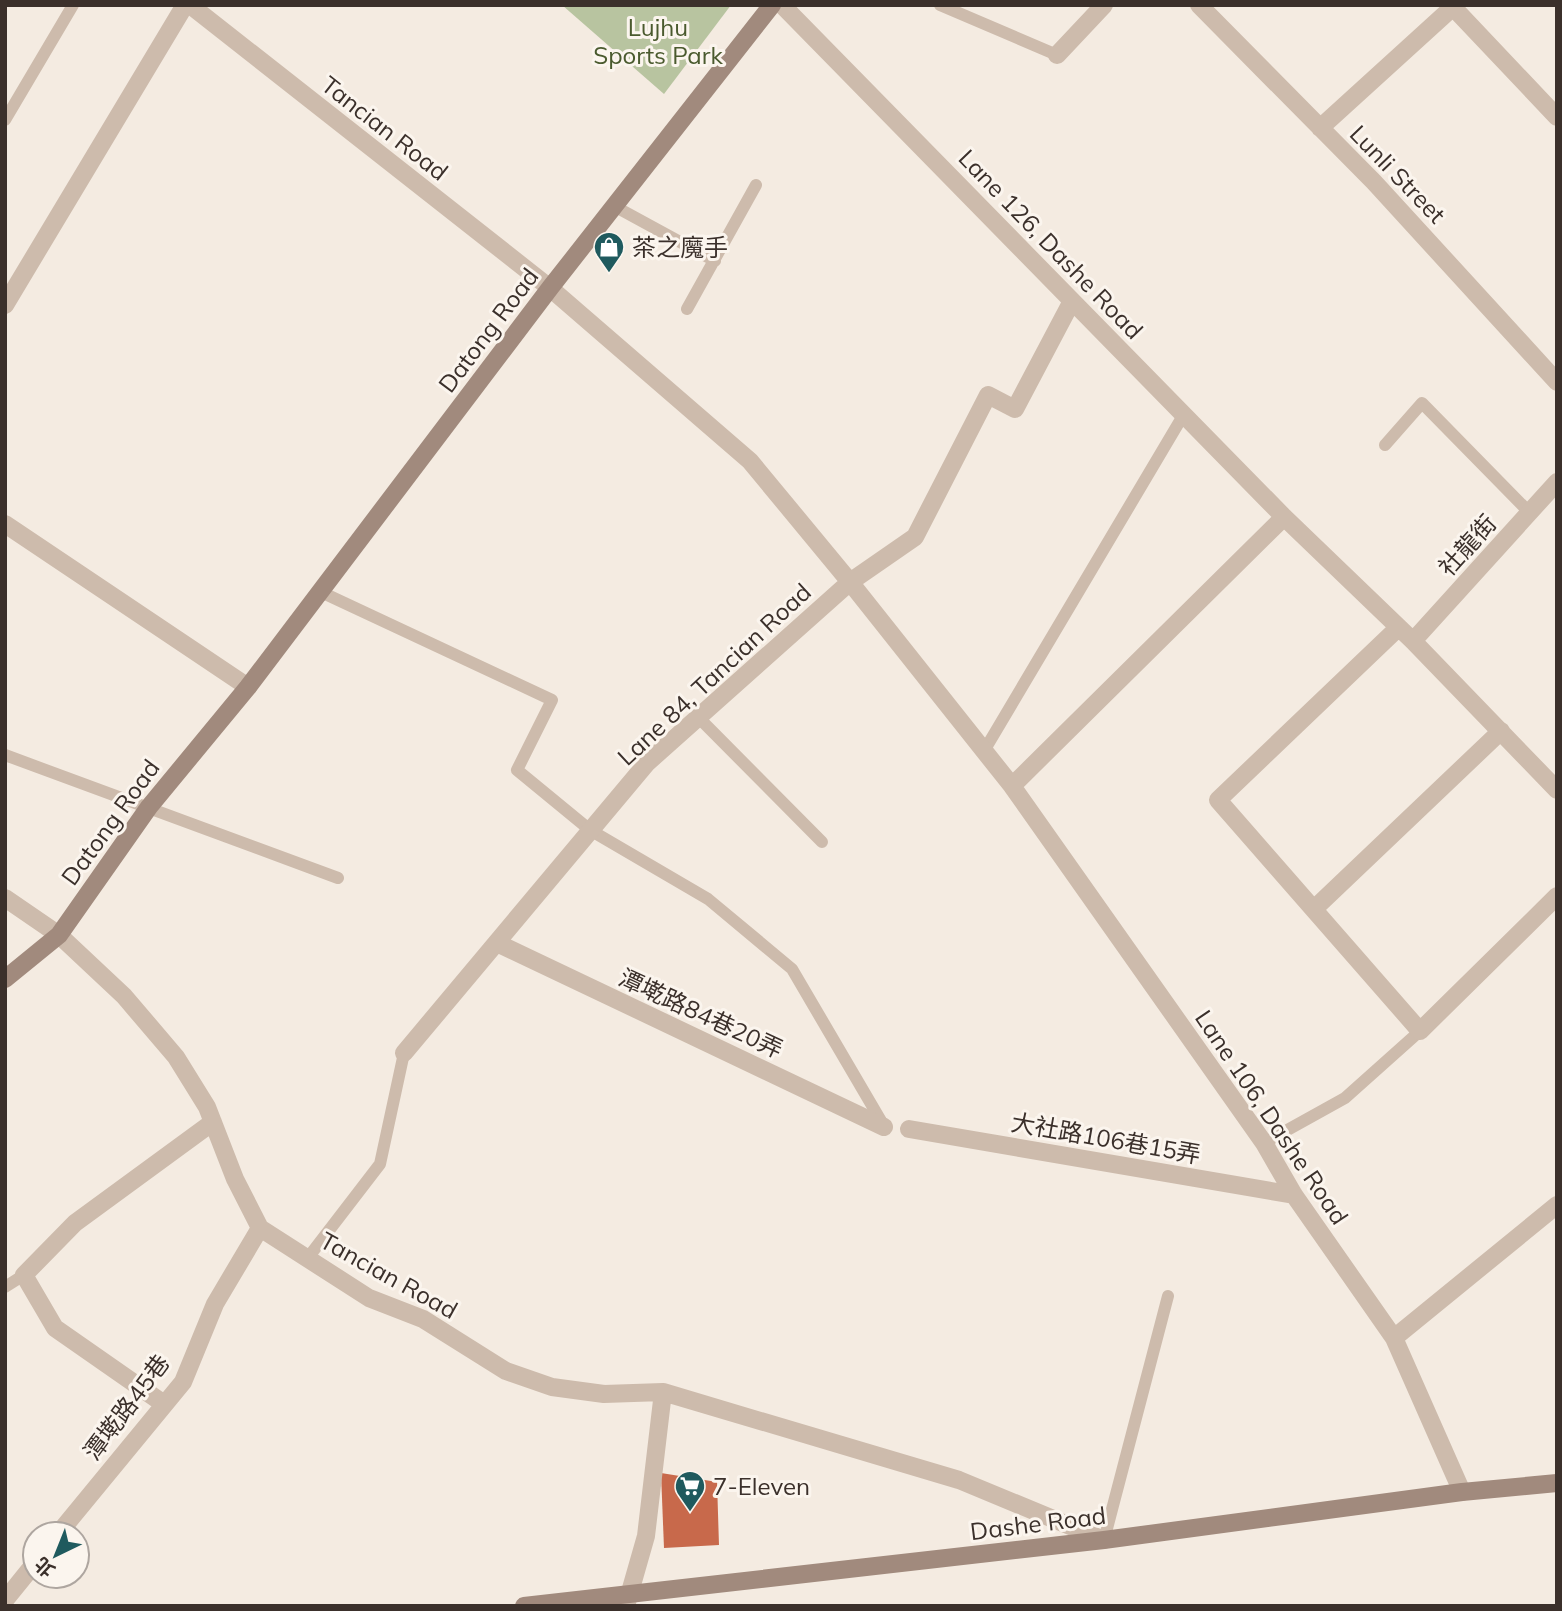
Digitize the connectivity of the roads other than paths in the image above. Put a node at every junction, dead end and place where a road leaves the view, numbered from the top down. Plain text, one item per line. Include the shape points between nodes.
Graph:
1 (73, 5) edge
2 (185, 5) edge
3 (190, 5) edge
4 (772, 5) edge
5 (782, 5) edge
6 (940, 5) edge
7 (1104, 5) edge
8 (1199, 5) edge
9 (1452, 6) edge
10 (1057, 55) joint
11 (1557, 117) edge
12 (5, 120) edge
13 (1320, 128) junction
14 (756, 185) dead end
15 (614, 206) junction
16 (715, 261) junction
17 (550, 288) junction
18 (1072, 301) junction
19 (5, 305) edge
20 (687, 309) dead end
21 (1557, 382) edge
22 (1184, 414) junction
23 (1385, 445) dead end
24 (1557, 482) edge
25 (1529, 512) junction
26 (1284, 517) junction
27 (5, 524) edge
28 (850, 582) junction
29 (321, 592) junction
30 (1398, 628) junction
31 (1413, 641) junction
32 (247, 687) junction
33 (698, 718) junction
34 (1501, 732) junction
35 (984, 751) junction
36 (5, 755) edge
37 (1012, 786) junction
38 (1557, 790) edge
39 (149, 807) junction
40 (590, 830) junction
41 (822, 842) dead end
42 (338, 878) dead end
43 (1557, 896) edge
44 (5, 898) edge
45 (1314, 909) junction
46 (59, 935) junction
47 (497, 943) junction
48 (5, 979) edge
49 (1420, 1031) junction
50 (404, 1053) joint
51 (213, 1122) junction
52 (884, 1127) joint
53 (909, 1129) dead end
54 (1264, 1143) junction
55 (1294, 1195) junction
56 (1557, 1205) edge
57 (260, 1228) junction
58 (307, 1259) junction
59 (24, 1275) junction
60 (5, 1287) edge
61 (1168, 1296) dead end
62 (1394, 1338) junction
63 (663, 1392) junction
64 (164, 1404) junction
65 (1557, 1483) edge
66 (1462, 1492) junction
67 (69, 1520) edge
68 (1104, 1540) junction
69 (21, 1580) edge
70 (5, 1600) edge
71 (627, 1601) edge
72 (524, 1606) edge

1 - 12 lane
2 - 19 street
3 - 17 street, Tancian Road
4 - 15 street, Datong Road
5 - 18 street, Lane 126, Dashe Road
6 - 10 lane
7 - 10 street
8 - 13 street, Lunli Street
9 - 11 street
9 - 13 street
13 - 21 street, Lunli Street
14 - 16 lane
15 - 16 lane
15 - 17 street, Datong Road
16 - 20 lane
17 - 28 street, Tancian Road via 750,461
17 - 29 street, Datong Road
18 - 22 street, Lane 126, Dashe Road
18 - 28 street, Lane 84, Tancian Road via 1015,409 988,395 915,537
22 - 26 street, Lane 126, Dashe Road
22 - 35 lane
23 - 25 lane via 1422,403
24 - 25 street, 社龍街
25 - 31 street, 社龍街
26 - 30 street, Lane 126, Dashe Road
26 - 37 street
27 - 32 street
28 - 33 street, Lane 84, Tancian Road
28 - 35 street, Lane 106, Dashe Road
29 - 32 street, Datong Road
29 - 40 lane via 552,700 517,770
30 - 31 street, Lane 126, Dashe Road
30 - 45 street via 1218,800
31 - 34 street, Lane 126, Dashe Road
32 - 39 street, Datong Road
33 - 40 street, Lane 84, Tancian Road via 647,763
33 - 41 lane
34 - 38 street, Lane 126, Dashe Road
34 - 45 street
35 - 37 street, Lane 106, Dashe Road
36 - 39 lane
37 - 54 street, Lane 106, Dashe Road
39 - 42 lane
39 - 46 street, Datong Road
40 - 47 street, Lane 84, Tancian Road
40 - 52 lane via 708,899 792,969
43 - 49 street
44 - 46 street, Tancian Road
45 - 49 street
46 - 48 street, Datong Road
46 - 51 street, Tancian Road via 124,996 176,1057
47 - 50 street, Lane 84, Tancian Road
47 - 52 street, 潭墘路84巷20弄
49 - 54 lane via 1345,1098
50 - 58 lane, Lane 84, Tancian Road via 380,1164
51 - 57 street, Tancian Road
51 - 59 street via 75,1223
53 - 55 street, 大社路106巷15弄
54 - 55 street, Lane 106, Dashe Road
55 - 62 street, Lane 106, Dashe Road
56 - 62 street
57 - 58 street, Tancian Road
57 - 64 street, 潭墘路45巷 via 215,1304 183,1382
58 - 63 street, Tancian Road via 369,1298 423,1319 506,1371 552,1387 604,1394
59 - 60 lane
59 - 64 street via 55,1328
61 - 68 lane
62 - 66 street, Lane 106, Dashe Road
63 - 68 street, Tancian Road via 959,1479
63 - 71 street via 646,1536
64 - 67 street, 潭墘路45巷
65 - 66 street, Dashe Road
66 - 68 street, Dashe Road
68 - 71 street, Dashe Road
69 - 70 street
71 - 72 street, Dashe Road

